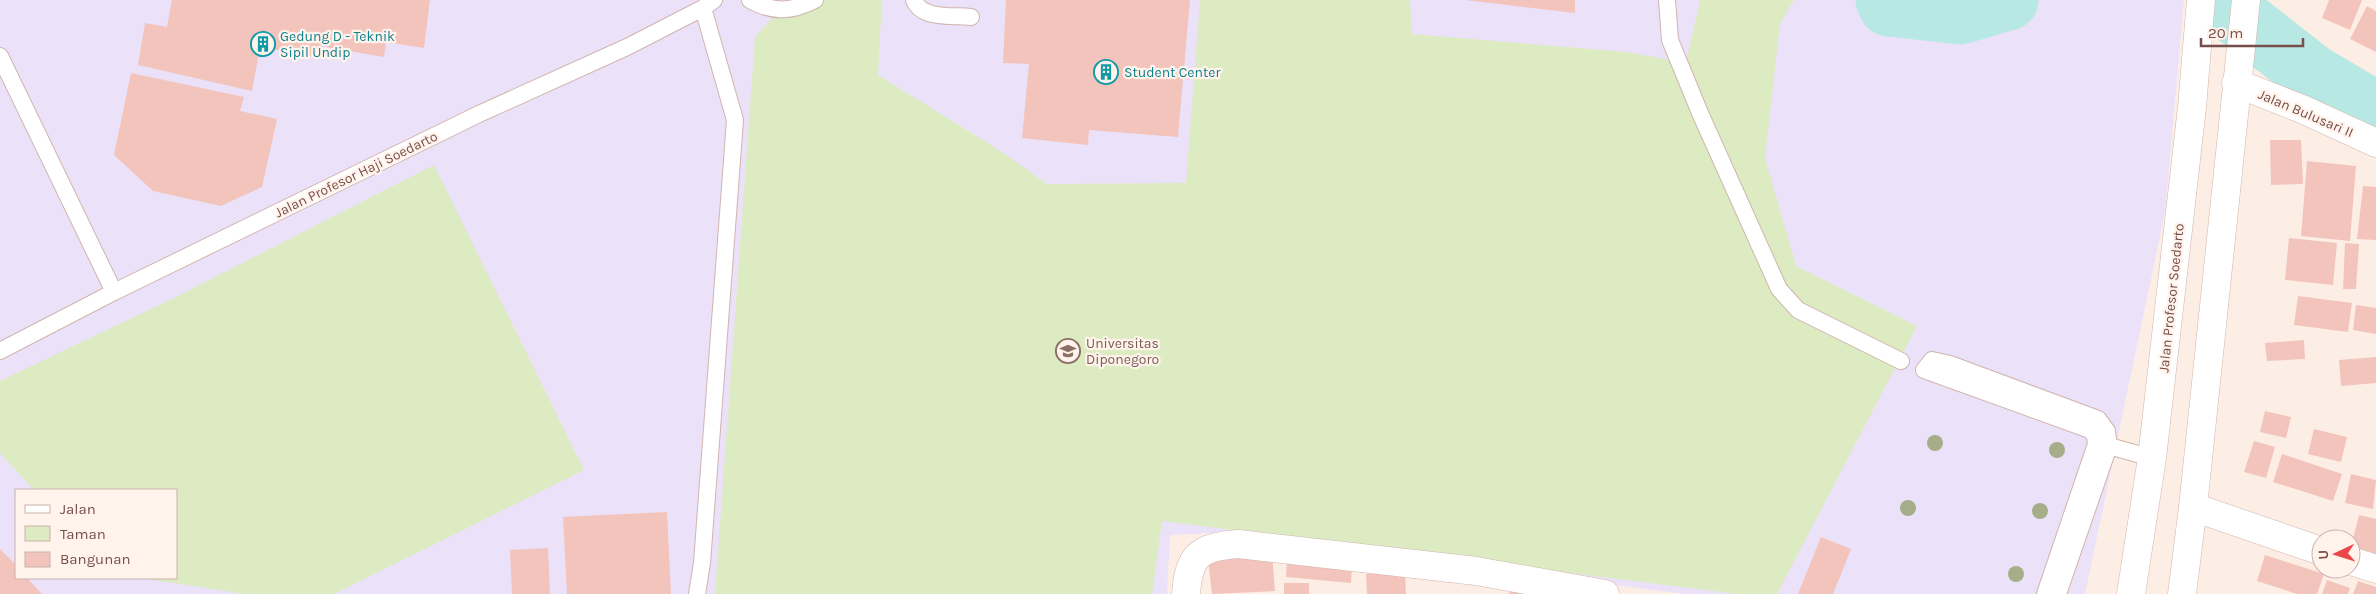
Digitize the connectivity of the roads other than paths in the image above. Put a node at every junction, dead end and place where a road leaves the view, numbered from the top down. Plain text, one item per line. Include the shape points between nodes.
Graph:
1 (750, 0) edge
2 (815, 0) edge
3 (914, 0) edge
4 (1667, 0) edge
5 (2201, 0) edge
6 (2246, 0) edge
7 (709, 4) edge
8 (971, 17) dead end
9 (0, 56) edge
10 (2236, 83) junction
11 (2376, 143) edge
12 (114, 292) junction
13 (0, 351) edge
14 (1901, 361) dead end
15 (2109, 446) junction
16 (2152, 458) junction
17 (2193, 507) junction
18 (2311, 548) edge
19 (2361, 564) edge
20 (2376, 569) edge
21 (1588, 592) edge
22 (697, 594) edge
23 (1186, 594) edge
24 (2045, 594) edge
25 (2058, 594) edge
26 (2131, 594) edge
27 (2182, 594) edge

1 - 2 lane via 764,8 798,9
3 - 8 lane via 917,8 925,13
4 - 14 lane via 1670,40 1779,289 1798,310
5 - 16 street, Jalan Profesor Soedarto
6 - 10 street
7 - 12 lane, Jalan Profesor Haji Soedarto via 627,48 479,114
7 - 22 lane via 735,120 702,563
9 - 12 lane
10 - 11 street, Jalan Bulusari II
10 - 17 street
12 - 13 lane, Jalan Profesor Haji Soedarto
15 - 16 lane
15 - 24 lane via 2107,430 2098,419 1939,360 1932,360 1924,370 2090,430 2095,436 2096,444
15 - 25 lane
16 - 26 street, Jalan Profesor Soedarto
17 - 18 street
17 - 27 street
19 - 20 street
21 - 23 street via 1476,571 1238,544 1206,549 1195,556

